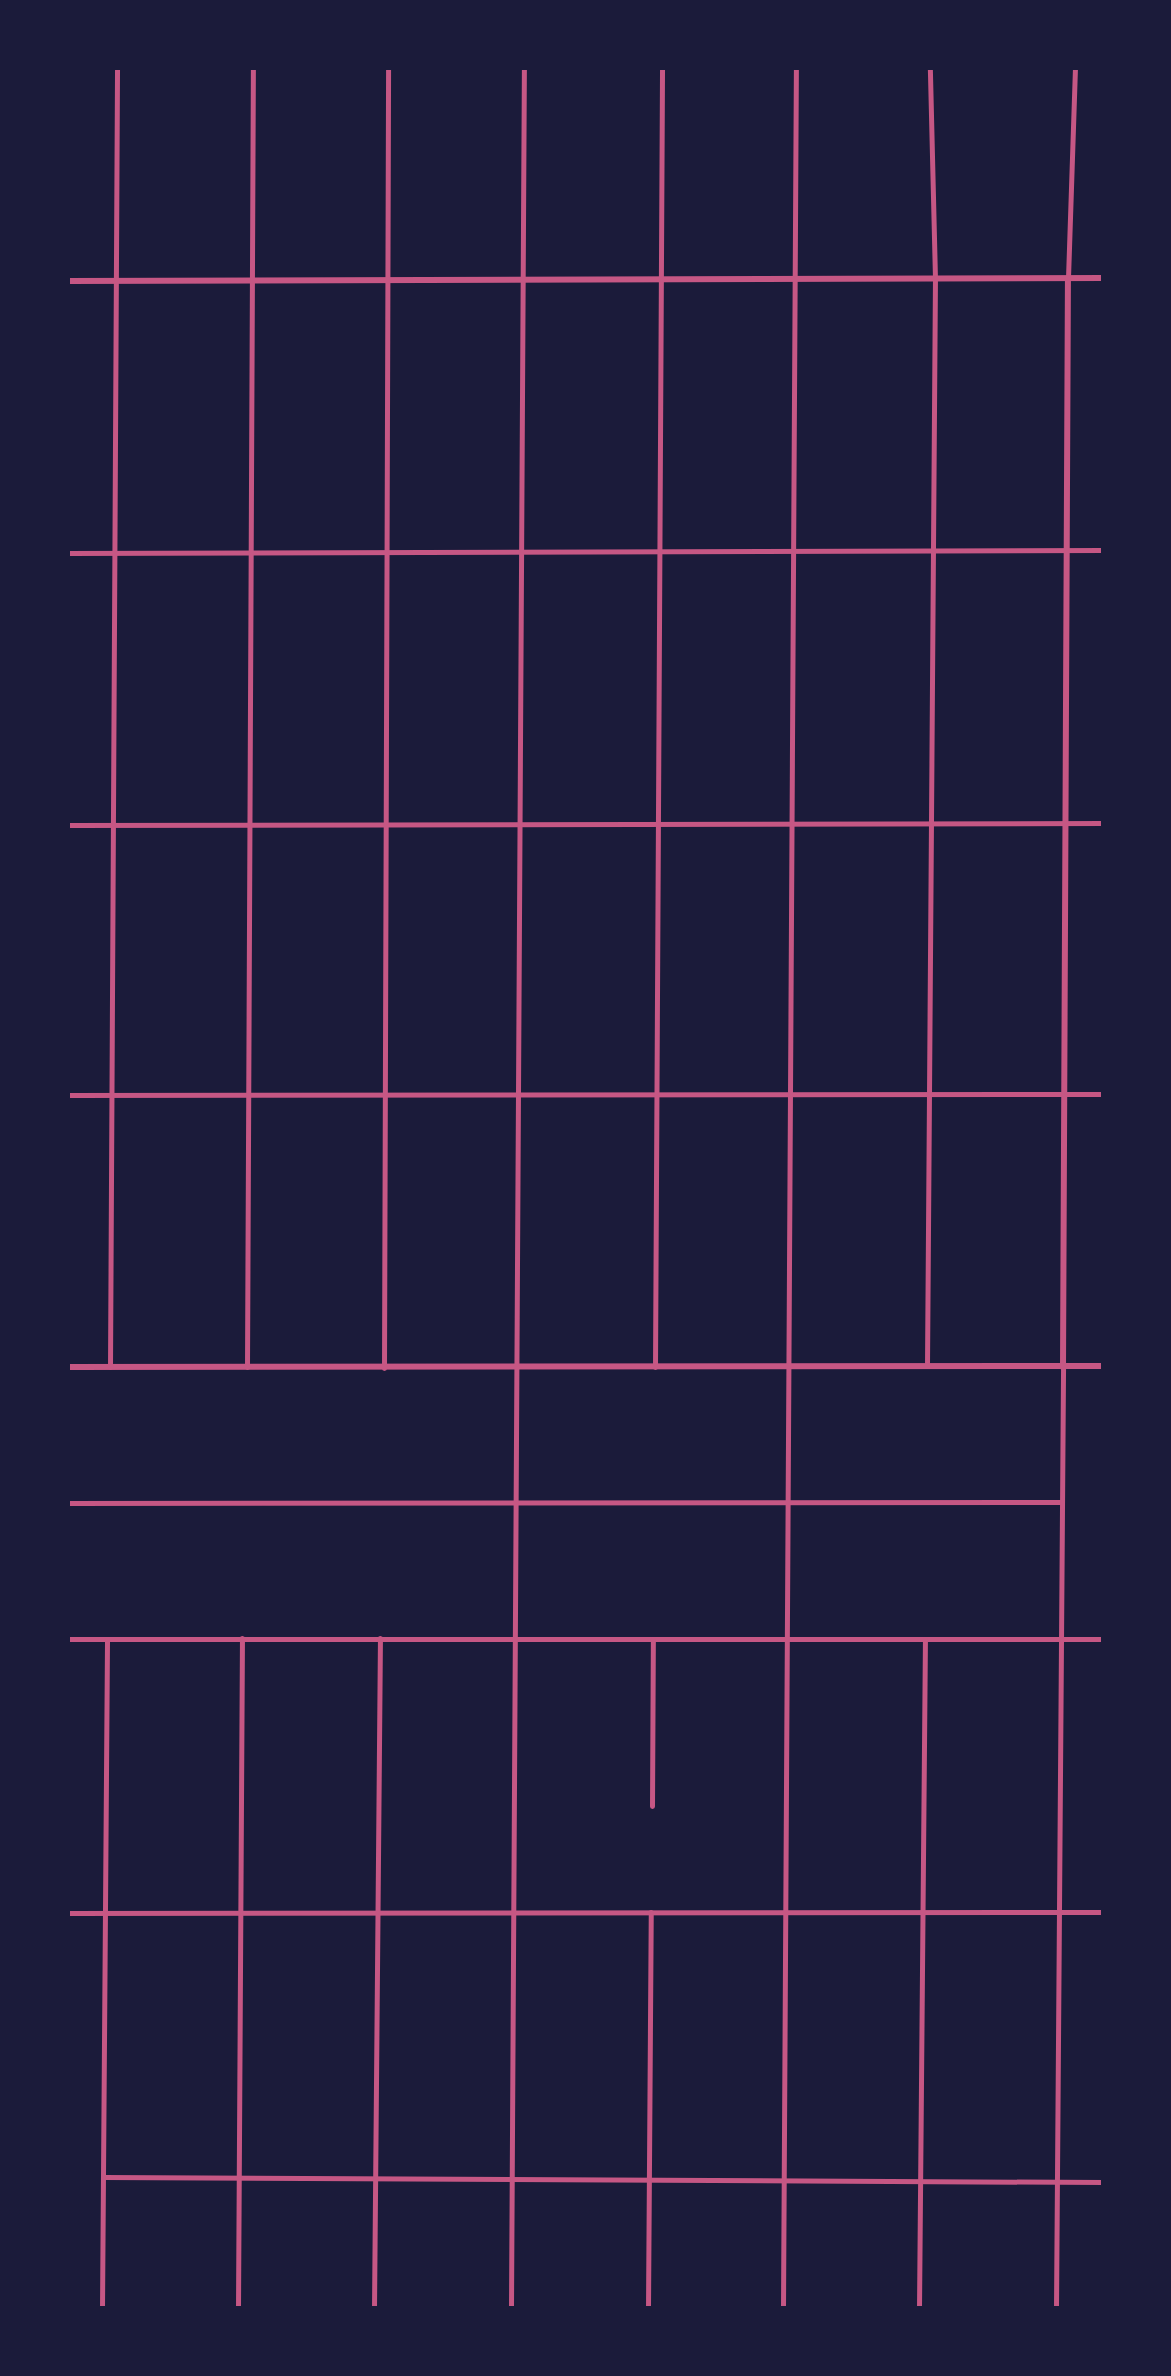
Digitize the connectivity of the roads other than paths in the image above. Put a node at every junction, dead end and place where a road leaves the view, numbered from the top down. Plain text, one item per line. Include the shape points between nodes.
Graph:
1 (117, 68) edge
2 (252, 68) edge
3 (388, 68) edge
4 (524, 68) edge
5 (662, 68) edge
6 (796, 68) edge
7 (1076, 68) edge
8 (932, 70) edge
9 (935, 278) junction
10 (1068, 278) junction
11 (1104, 278) edge
12 (798, 279) junction
13 (251, 280) junction
14 (387, 280) junction
15 (524, 280) junction
16 (662, 280) junction
17 (68, 281) edge
18 (115, 281) junction
19 (1067, 550) junction
20 (1104, 550) edge
21 (660, 551) junction
22 (796, 551) junction
23 (932, 551) junction
24 (114, 552) junction
25 (250, 552) junction
26 (387, 552) junction
27 (523, 552) junction
28 (68, 553) edge
29 (930, 823) junction
30 (1066, 823) junction
31 (1104, 823) edge
32 (385, 824) junction
33 (522, 824) junction
34 (658, 824) junction
35 (794, 824) junction
36 (68, 825) edge
37 (112, 825) junction
38 (250, 825) junction
39 (1104, 1094) edge
40 (248, 1095) junction
41 (928, 1095) junction
42 (1065, 1095) junction
43 (68, 1096) edge
44 (112, 1096) junction
45 (520, 1096) junction
46 (656, 1096) junction
47 (792, 1096) junction
48 (384, 1097) junction
49 (927, 1366) junction
50 (1063, 1366) junction
51 (1104, 1366) edge
52 (68, 1367) edge
53 (110, 1367) junction
54 (655, 1367) junction
55 (791, 1367) junction
56 (247, 1368) junction
57 (384, 1368) junction
58 (519, 1368) junction
59 (1062, 1502) junction
60 (68, 1503) edge
61 (518, 1504) junction
62 (790, 1504) junction
63 (242, 1638) junction
64 (380, 1638) junction
65 (68, 1639) edge
66 (107, 1639) junction
67 (516, 1639) junction
68 (653, 1639) junction
69 (790, 1639) junction
70 (925, 1639) junction
71 (1061, 1639) junction
72 (1104, 1639) edge
73 (652, 1806) dead end
74 (923, 1911) junction
75 (68, 1912) edge
76 (242, 1912) junction
77 (378, 1912) junction
78 (515, 1912) junction
79 (651, 1912) junction
80 (786, 1912) junction
81 (1058, 1912) junction
82 (1104, 1912) edge
83 (105, 1913) junction
84 (375, 2177) junction
85 (103, 2178) junction
86 (238, 2178) junction
87 (511, 2180) junction
88 (786, 2182) junction
89 (1104, 2182) edge
90 (649, 2183) junction
91 (921, 2183) junction
92 (1057, 2183) junction
93 (102, 2308) edge
94 (238, 2308) edge
95 (374, 2308) edge
96 (510, 2308) edge
97 (648, 2308) edge
98 (784, 2308) edge
99 (919, 2308) edge
100 (1056, 2308) edge

1 - 18 street
2 - 13 street
3 - 14 street
4 - 15 street
5 - 16 street
6 - 12 street
7 - 10 street via 1070,81
8 - 9 street
9 - 10 street
9 - 12 street
9 - 23 street
10 - 11 street
10 - 19 street
12 - 16 street
12 - 22 street
13 - 14 street
13 - 18 street
13 - 25 street
14 - 15 street
14 - 26 street
15 - 16 street
15 - 27 street
16 - 21 street
17 - 18 street
18 - 24 street
19 - 20 street
19 - 23 street
19 - 30 street
21 - 22 street
21 - 27 street
21 - 34 street
22 - 23 street
22 - 35 street
23 - 29 street
24 - 25 street
24 - 28 street
24 - 37 street
25 - 26 street
25 - 38 street
26 - 27 street
26 - 32 street
27 - 33 street
29 - 30 street
29 - 35 street
29 - 41 street
30 - 31 street
30 - 42 street
32 - 33 street
32 - 38 street
32 - 48 street
33 - 34 street
33 - 45 street
34 - 35 street
34 - 46 street
35 - 47 street
36 - 37 street
37 - 38 street
37 - 44 street
38 - 40 street
39 - 42 street
40 - 44 street
40 - 48 street
40 - 56 street
41 - 42 street
41 - 47 street
41 - 49 street
42 - 50 street
43 - 44 street
44 - 53 street
45 - 46 street
45 - 48 street
45 - 58 street
46 - 47 street
46 - 54 street
47 - 55 street
48 - 57 street
49 - 50 street
49 - 55 street
50 - 51 street
50 - 59 street
52 - 53 street
53 - 56 street
54 - 55 street
54 - 58 street
55 - 62 street
56 - 57 street
57 - 58 street
58 - 61 street
59 - 62 street
59 - 71 street
60 - 61 street
61 - 62 street
61 - 67 street
62 - 69 street
63 - 64 street
63 - 66 street
63 - 76 street
64 - 67 street
64 - 77 street
65 - 66 street
66 - 83 street
67 - 68 street
67 - 78 street
68 - 69 street
68 - 73 street
69 - 70 street
69 - 80 street
70 - 71 street
70 - 74 street
71 - 72 street
71 - 81 street
74 - 80 street
74 - 81 street
74 - 91 street
75 - 83 street
76 - 77 street
76 - 83 street
76 - 86 street
77 - 78 street
77 - 84 street
78 - 79 street
78 - 87 street
79 - 80 street
79 - 90 street
80 - 88 street
81 - 82 street
81 - 92 street
83 - 85 street
84 - 86 street
84 - 87 street
84 - 95 street
85 - 86 street
85 - 93 street
86 - 94 street
87 - 90 street
87 - 96 street
88 - 90 street
88 - 91 street
88 - 98 street
89 - 92 street
90 - 97 street
91 - 92 street
91 - 99 street
92 - 100 street

